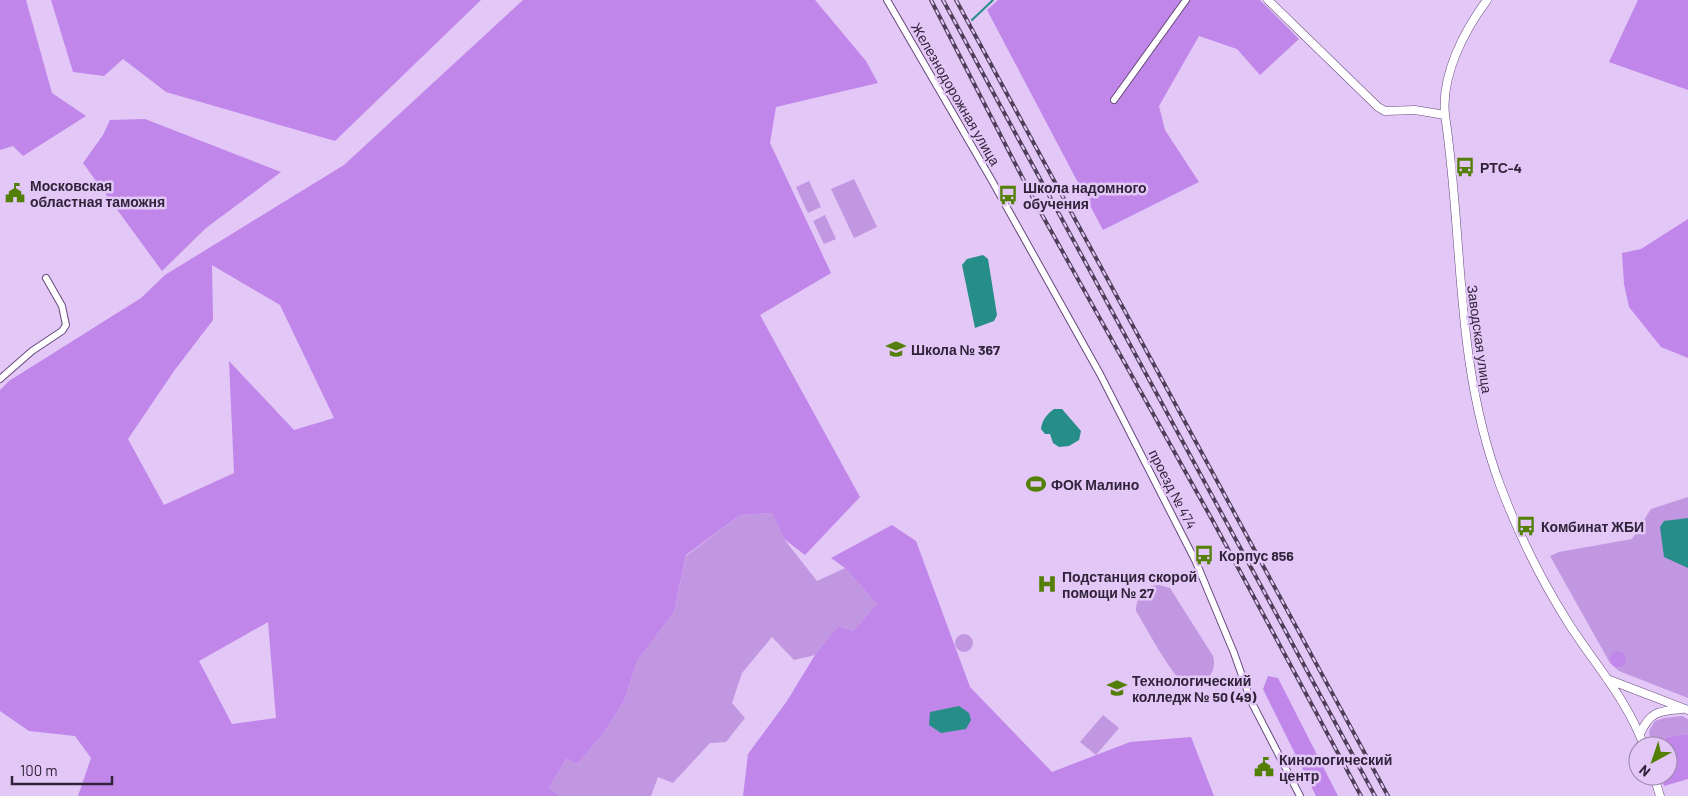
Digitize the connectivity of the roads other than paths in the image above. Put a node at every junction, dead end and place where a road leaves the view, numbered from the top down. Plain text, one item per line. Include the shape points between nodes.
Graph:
1 (887, 0) edge
2 (1186, 0) edge
3 (1268, 0) edge
4 (1487, 0) edge
5 (1114, 100) dead end
6 (1445, 115) junction
7 (1004, 202) joint
8 (46, 278) dead end
9 (0, 379) edge
10 (1607, 680) junction
11 (1686, 709) edge
12 (1640, 734) joint
13 (1300, 796) edge

1 - 7 street, Железнодорожная улица
2 - 5 street
3 - 6 street via 1378,107
4 - 6 street, Заводская улица via 1475,16 1454,58 1443,103
6 - 10 street, Заводская улица via 1453,168 1464,337 1477,408 1499,484 1531,558 1568,623
7 - 13 street, проезд № 474 via 1100,374 1196,562 1251,701
8 - 9 street via 62,306 66,326
10 - 11 street
10 - 12 street, Заводская улица
11 - 12 street via 1660,711 1650,716

